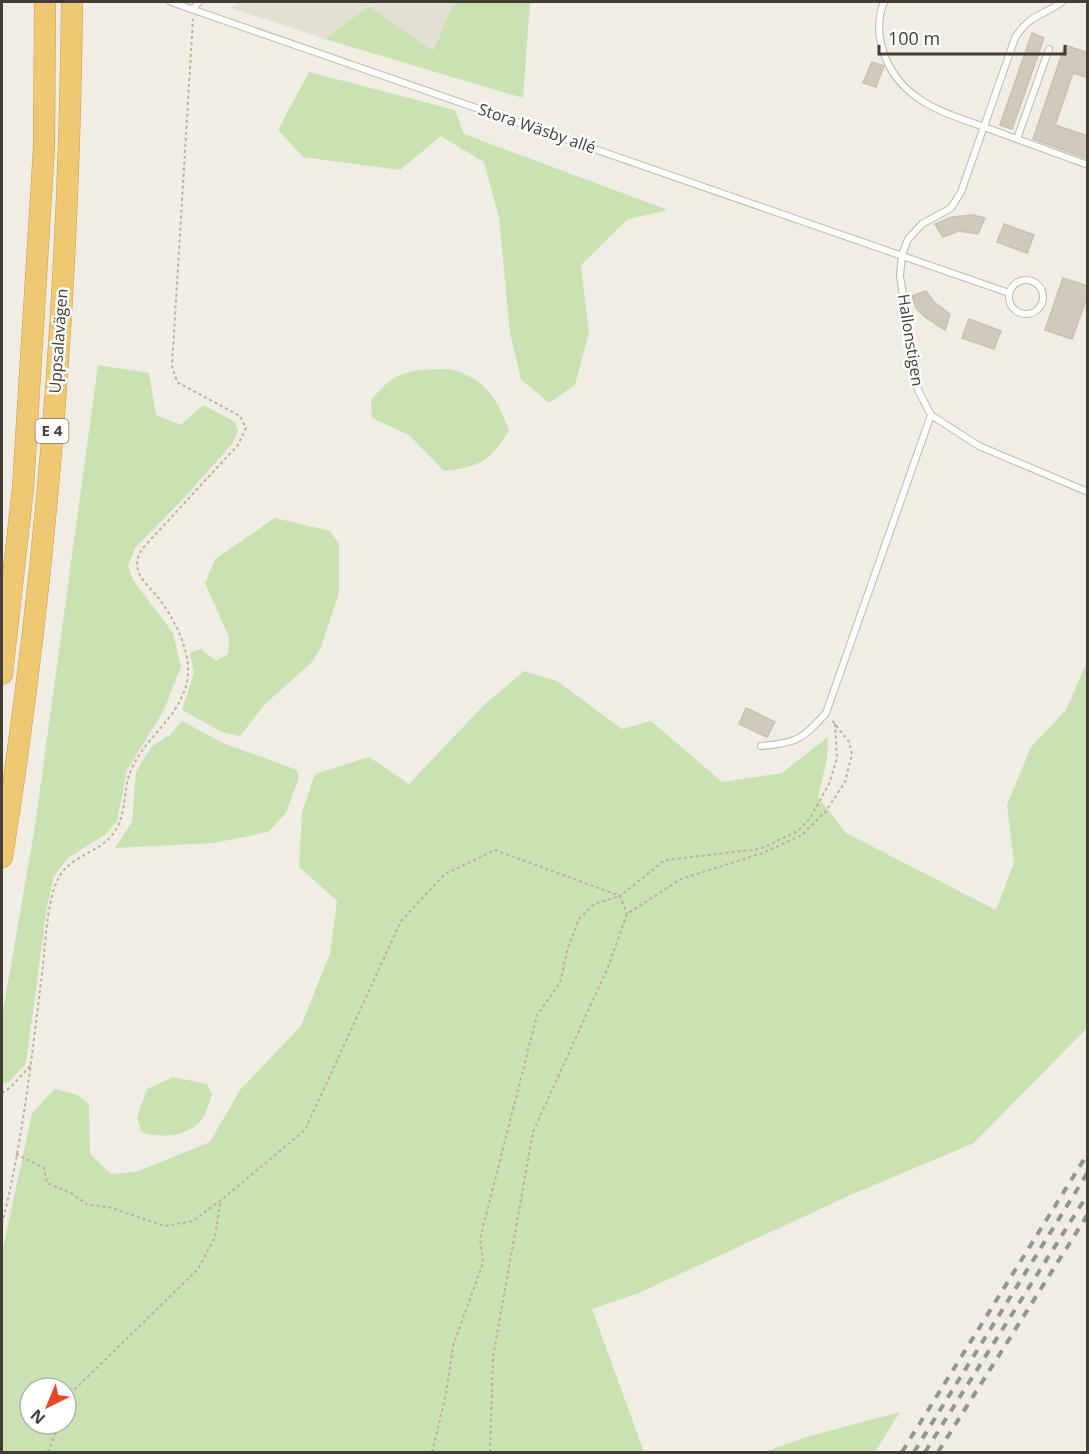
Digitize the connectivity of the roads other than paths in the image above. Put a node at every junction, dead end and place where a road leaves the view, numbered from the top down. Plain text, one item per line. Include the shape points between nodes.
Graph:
1 (45, 2) edge
2 (72, 2) edge
3 (171, 2) edge
4 (199, 2) edge
5 (884, 2) edge
6 (1062, 2) edge
7 (193, 9) junction
8 (1048, 49) dead end
9 (984, 127) junction
10 (1017, 139) junction
11 (1088, 165) edge
12 (902, 255) junction
13 (1009, 293) junction
14 (931, 415) junction
15 (1088, 492) edge
16 (2, 674) edge
17 (761, 746) dead end
18 (2, 857) edge

1 - 16 highway, Uppsalavägen / E 4 via 44,147 23,488
2 - 18 highway, Uppsalavägen / E 4 via 70,153 48,493
3 - 7 lane, Stora Wäsby allé
4 - 7 lane
5 - 9 lane via 879,15 880,46 898,77 913,94 937,110
6 - 9 lane, Hallonstigen via 1034,16 1015,38
7 - 12 lane, Stora Wäsby allé
8 - 10 lane
9 - 10 lane
9 - 12 lane, Hallonstigen via 961,192 951,208 922,224 908,239
10 - 11 lane
12 - 13 lane, Stora Wäsby allé
12 - 14 lane, Hallonstigen via 900,276 918,390
13 - 13 lane via 1010,304 1017,313 1029,314 1042,303 1040,288 1033,281 1018,282
14 - 15 lane via 979,446
14 - 17 lane via 826,713 808,733 790,744

